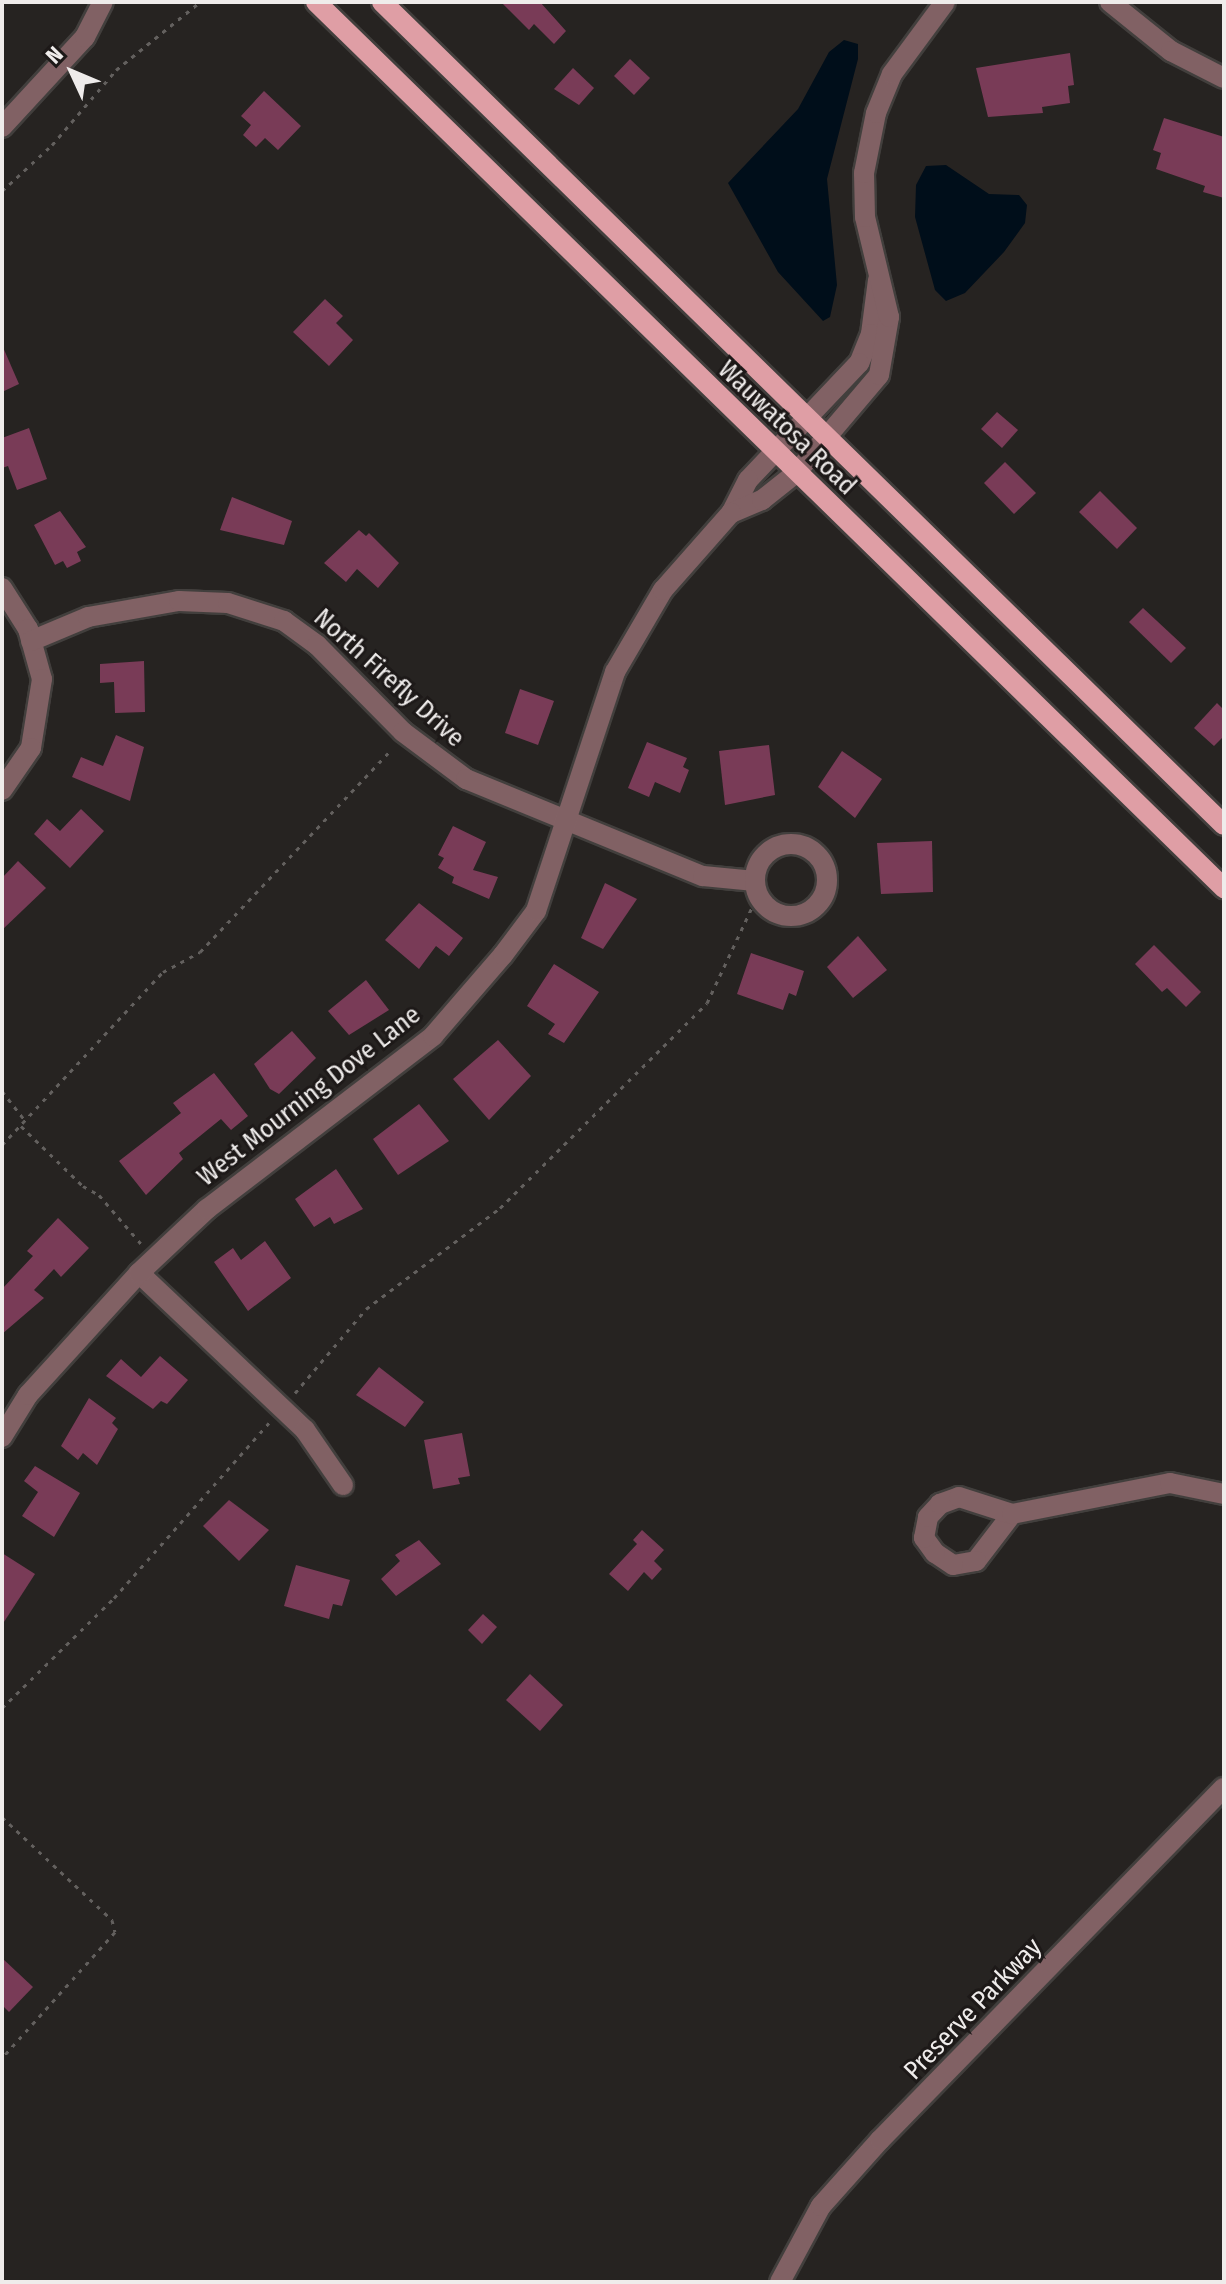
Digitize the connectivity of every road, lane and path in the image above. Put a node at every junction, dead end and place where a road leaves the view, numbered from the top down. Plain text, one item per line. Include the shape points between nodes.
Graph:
1 (103, 2) edge
2 (200, 2) edge
3 (316, 2) edge
4 (382, 2) edge
5 (945, 2) edge
6 (1110, 2) edge
7 (1224, 78) edge
8 (2, 127) edge
9 (2, 191) edge
10 (878, 280) junction
11 (807, 421) junction
12 (827, 440) junction
13 (775, 453) junction
14 (796, 473) junction
15 (731, 513) junction
16 (2, 588) edge
17 (31, 641) junction
18 (406, 734) junction
19 (2, 790) edge
20 (567, 823) junction
21 (1224, 825) edge
22 (1224, 888) edge
23 (757, 889) joint
24 (2, 1091) edge
25 (25, 1121) junction
26 (21, 1126) junction
27 (2, 1145) edge
28 (156, 1257) junction
29 (139, 1273) junction
30 (282, 1408) junction
31 (2, 1437) edge
32 (343, 1485) dead end
33 (1224, 1494) edge
34 (1012, 1514) dead end
35 (2, 1708) edge
36 (1224, 1788) edge
37 (2, 1817) edge
38 (2, 2058) edge
39 (780, 2282) edge

1 - 8 street via 85,37
2 - 9 path via 116,70 52,145
3 - 13 main road, Wauwatosa Road
4 - 11 main road, Wauwatosa Road
5 - 10 street via 904,54 876,113 864,201
6 - 7 street via 1171,51
10 - 11 street via 871,334 859,363
10 - 12 street via 889,317 886,355 870,389
11 - 12 main road, Wauwatosa Road
11 - 13 street
12 - 14 street
12 - 21 main road, Wauwatosa Road
13 - 14 main road, Wauwatosa Road
13 - 15 street via 748,480
14 - 15 street via 762,500
14 - 22 main road, Wauwatosa Road
15 - 20 street, West Mourning Dove Lane via 663,590 615,672
16 - 17 street
17 - 18 street, North Firefly Drive via 88,617 179,601 228,603 284,621 317,645
17 - 19 street via 42,679 31,748
18 - 20 street, North Firefly Drive via 466,779
18 - 25 path via 200,952 163,972
20 - 23 street, North Firefly Drive via 703,876
20 - 28 street, West Mourning Dove Lane via 536,911 433,1036 207,1209
23 - 30 path via 707,1003 500,1208 366,1309
24 - 25 path
25 - 26 path
26 - 27 path
26 - 28 path via 99,1195
28 - 29 street, West Mourning Dove Lane
29 - 30 street
29 - 31 street, West Mourning Dove Lane via 28,1395
30 - 32 street
30 - 35 path via 114,1598
33 - 34 street via 1170,1483
36 - 39 street, Preserve Parkway via 880,2140 821,2206
37 - 38 path via 112,1920 115,1932

